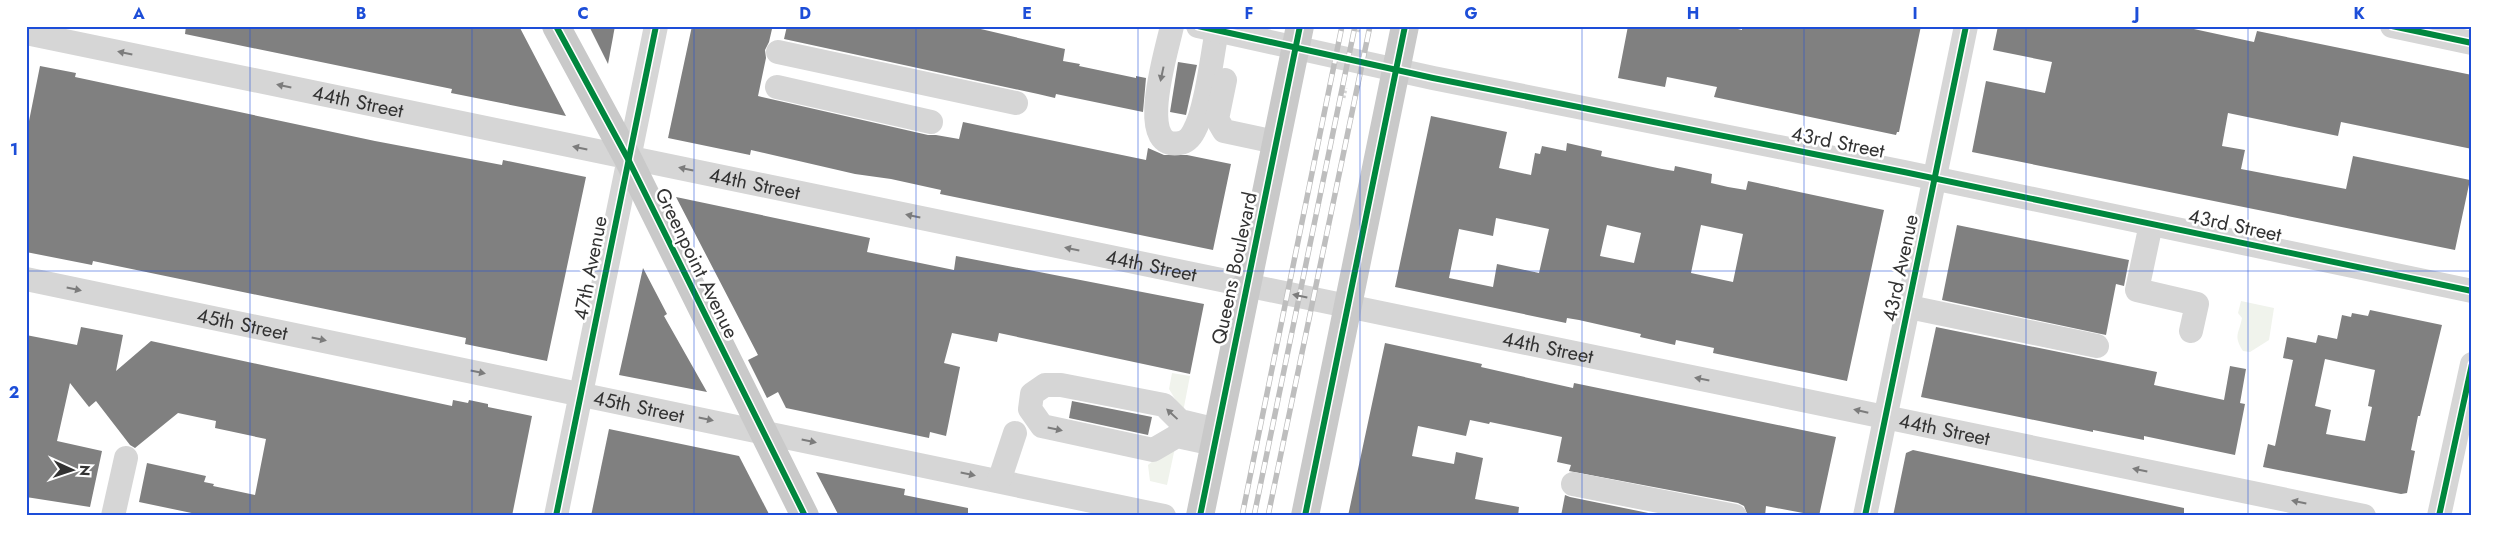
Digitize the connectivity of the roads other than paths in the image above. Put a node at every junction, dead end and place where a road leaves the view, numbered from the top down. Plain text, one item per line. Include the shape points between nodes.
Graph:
1 (556, 26) edge
2 (656, 26) edge
3 (1172, 26) edge
4 (1405, 26) edge
5 (1966, 26) edge
6 (2392, 26) edge
7 (1208, 28) edge
8 (26, 33) edge
9 (1298, 37) edge
10 (2472, 43) edge
11 (778, 52) dead end
12 (1397, 70) junction
13 (1225, 80) dead end
14 (777, 87) dead end
15 (1016, 103) dead end
16 (931, 122) dead end
17 (1276, 142) junction
18 (628, 159) junction
19 (1935, 179) junction
20 (2151, 224) junction
21 (26, 279) edge
22 (1246, 285) junction
23 (2472, 291) edge
24 (1910, 303) junction
25 (1348, 307) junction
26 (2191, 331) dead end
27 (2095, 341) dead end
28 (2472, 364) edge
29 (581, 393) junction
30 (1885, 417) junction
31 (761, 431) junction
32 (1015, 434) dead end
33 (1215, 437) junction
34 (126, 458) dead end
35 (999, 481) junction
36 (1573, 484) dead end
37 (113, 516) edge
38 (556, 516) edge
39 (805, 516) edge
40 (1164, 516) edge
41 (1200, 516) edge
42 (1305, 516) edge
43 (1735, 516) edge
44 (1865, 516) edge
45 (2364, 516) edge
46 (2439, 516) edge

1 - 18 main road, Greenpoint Avenue
2 - 18 street, 47th Avenue
3 -> 7 street via 1155,119 1159,135 1177,144 1188,139 1199,120
4 - 12 main road
5 - 19 street, 43rd Avenue
6 - 10 street
7 - 9 street, 43rd Street
18 -> 8 street, 44th Street
9 - 12 street, 43rd Street
9 - 17 main road, Queens Boulevard
11 - 15 street
12 - 19 street, 43rd Street
12 - 25 main road
13 - 17 street via 1216,119 1224,132
14 - 16 street
17 - 22 main road, Queens Boulevard
22 -> 18 street, 44th Street
18 - 29 street, 47th Avenue
18 - 31 main road, Greenpoint Avenue
19 - 20 street, 43rd Street
19 - 24 street, 43rd Avenue
20 - 23 street, 43rd Street
20 - 26 street via 2137,290 2197,304
21 -> 29 street, 45th Street
25 -> 22 street, 44th Street
22 - 33 main road, Queens Boulevard
24 - 27 street
24 - 30 street, 43rd Avenue
30 -> 25 street, 44th Street
25 - 42 main road
28 - 46 street
29 -> 31 street, 45th Street
29 - 38 street, 47th Avenue
30 - 44 street, 43rd Avenue
45 -> 30 street, 44th Street
31 -> 35 street, 45th Street
31 - 39 main road, Greenpoint Avenue
32 - 35 street
33 -> 33 street via 1180,421 1164,406 1061,385 1045,385 1032,394 1030,409 1042,426 1153,450 1177,436
33 - 41 main road, Queens Boulevard
34 - 37 street
35 - 40 street, 45th Street
36 - 43 street

